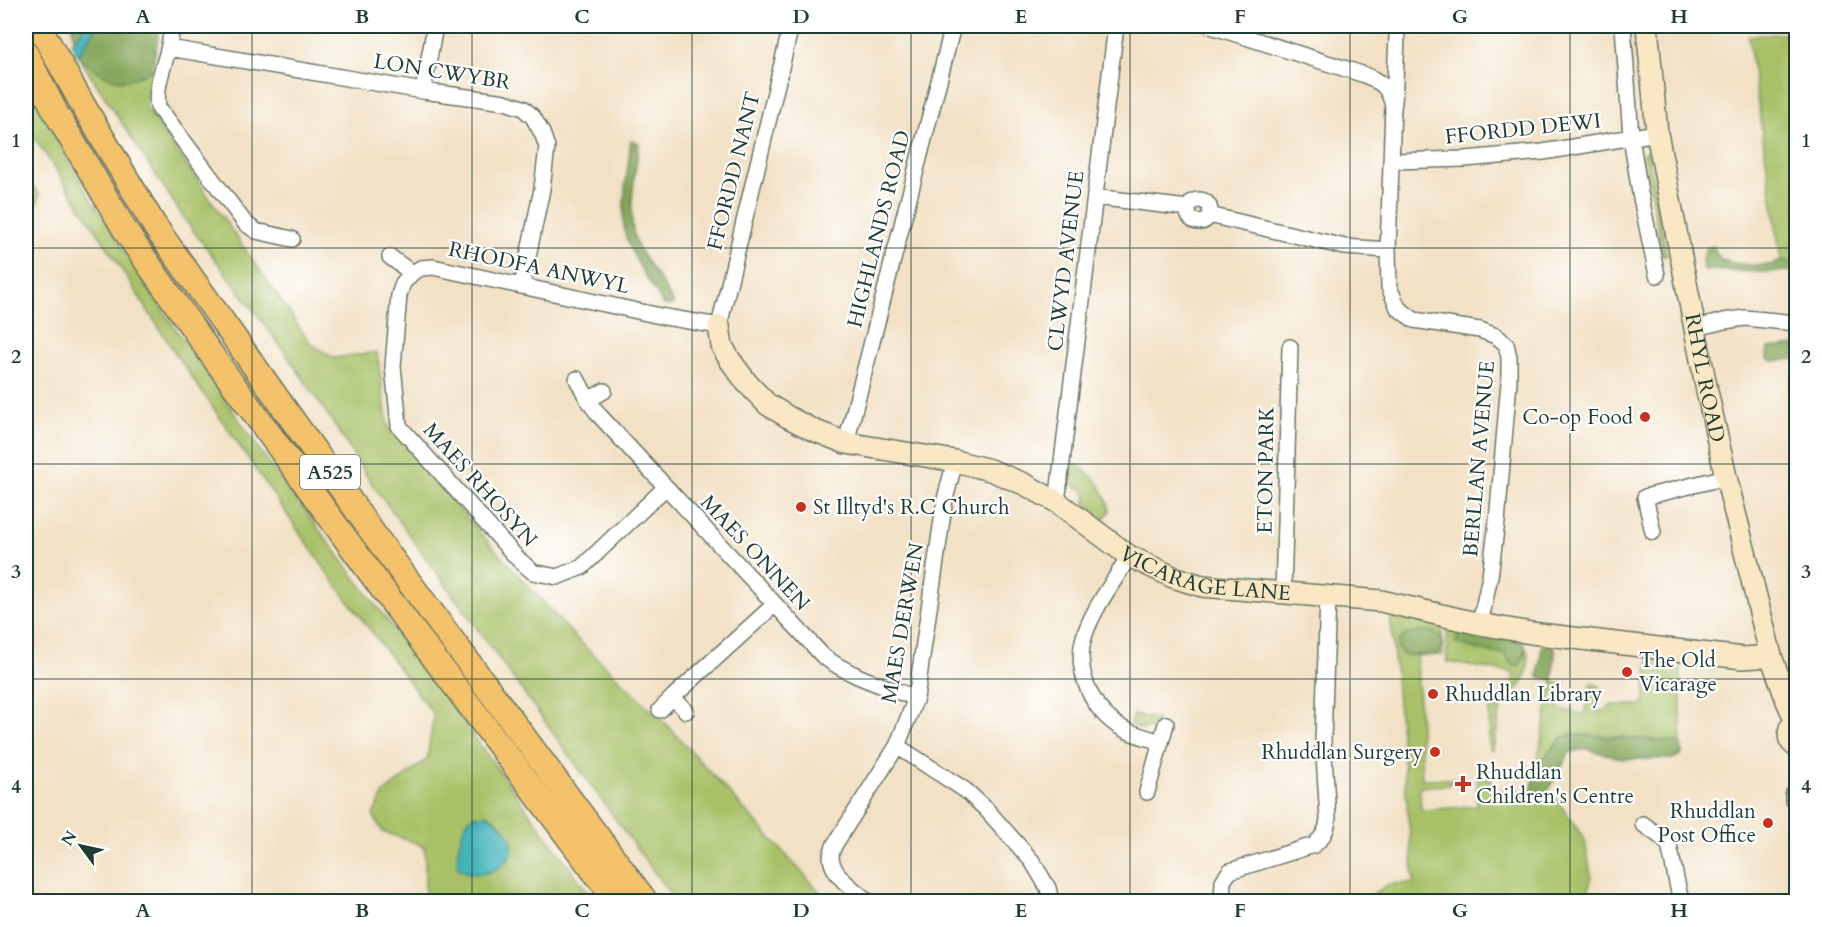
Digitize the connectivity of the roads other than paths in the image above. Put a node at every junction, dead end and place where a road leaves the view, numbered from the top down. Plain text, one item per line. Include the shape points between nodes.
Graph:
1 (39, 26) edge
2 (172, 26) edge
3 (435, 26) edge
4 (791, 26) edge
5 (953, 26) edge
6 (1116, 26) edge
7 (1210, 26) edge
8 (1623, 26) edge
9 (1647, 26) edge
10 (1397, 37) dead end
11 (169, 48) junction
12 (26, 54) edge
13 (423, 91) junction
14 (1394, 106) junction
15 (1657, 133) junction
16 (1631, 137) junction
17 (1392, 160) junction
18 (1095, 197) junction
19 (292, 239) dead end
20 (1388, 250) junction
21 (390, 257) dead end
22 (412, 273) junction
23 (1657, 275) dead end
24 (522, 285) junction
25 (1797, 323) edge
26 (719, 326) junction
27 (1696, 328) junction
28 (1290, 347) dead end
29 (577, 379) dead end
30 (604, 391) dead end
31 (588, 400) junction
32 (846, 443) junction
33 (956, 461) junction
34 (1726, 477) junction
35 (665, 488) junction
36 (1057, 502) junction
37 (1653, 532) dead end
38 (1129, 556) junction
39 (1283, 594) junction
40 (1328, 597) junction
41 (774, 605) junction
42 (1480, 624) junction
43 (1771, 656) junction
44 (674, 698) junction
45 (916, 698) junction
46 (660, 710) dead end
47 (686, 711) dead end
48 (1797, 722) edge
49 (1166, 724) dead end
50 (1161, 742) junction
51 (897, 746) junction
52 (1797, 746) edge
53 (1147, 792) dead end
54 (1643, 824) dead end
55 (617, 902) edge
56 (646, 902) edge
57 (869, 902) edge
58 (1051, 902) edge
59 (1222, 902) edge
60 (1681, 902) edge

1 - 56 main road, A525 via 154,225 375,536
2 - 11 street
3 - 13 street
4 - 26 street, FFORDD NANT
5 - 32 street, HIGHLANDS ROAD
6 - 18 street, CLWYD AVENUE
7 - 14 street via 1365,75 1390,92
8 - 16 street
9 - 15 street, RHYL ROAD
10 - 14 street, BERLLAN AVENUE
11 - 13 street, LON CWYBR
11 - 19 street via 160,77 158,107 244,223 274,241
12 - 55 main road, A525 via 128,235 382,590
13 - 24 street, LON CWYBR via 523,108 542,133 547,147 542,189
14 - 17 street, BERLLAN AVENUE
15 - 16 street, FFORDD DEWI
15 - 27 street, RHYL ROAD
16 - 17 street, FFORDD DEWI via 1543,153
16 - 23 street
17 - 20 street, BERLLAN AVENUE
18 - 20 street via 1188,208 1191,219 1197,222 1209,215 1345,247
18 - 36 street, CLWYD AVENUE
20 - 42 street, BERLLAN AVENUE via 1389,287 1398,308 1414,320 1480,330 1506,344 1509,382 1497,522
21 - 22 street
22 - 24 street, RHODFA ANWYL via 433,267
22 - 35 street, MAES RHOSYN via 399,296 393,366 399,426 532,572 557,577 582,567
24 - 26 street, RHODFA ANWYL
25 - 27 street via 1745,318
26 - 32 street, VICARAGE LANE via 722,346 730,360 767,404
27 - 34 street, RHYL ROAD
28 - 39 street, ETON PARK
29 - 31 street, MAES ONNEN
30 - 31 street
31 - 35 street, MAES ONNEN
32 - 33 street, VICARAGE LANE
33 - 36 street, VICARAGE LANE via 990,470
33 - 45 street, MAES DERWEN via 945,499
34 - 37 street via 1645,497
34 - 43 street, RHYL ROAD
35 - 41 street, MAES ONNEN
36 - 38 street, VICARAGE LANE
38 - 39 street, VICARAGE LANE via 1202,586
38 - 50 street via 1094,614 1084,637 1081,659 1086,685 1098,708 1131,733
39 - 40 street, VICARAGE LANE
40 - 42 street, VICARAGE LANE via 1381,601
40 - 59 street via 1323,740 1327,830 1314,845 1230,871 1223,881
41 - 44 street
41 - 45 street, MAES ONNEN via 837,667
42 - 43 street, VICARAGE LANE via 1743,658
43 - 48 street, RHYL ROAD
44 - 46 street
44 - 47 street
45 - 51 street, MAES DERWEN
48 - 52 street via 1790,728 1789,737
49 - 50 street
50 - 53 street
51 - 57 street, MAES DERWEN via 835,844 831,857 836,872
51 - 58 street via 986,808 1032,861 1048,888
54 - 60 street via 1669,845

